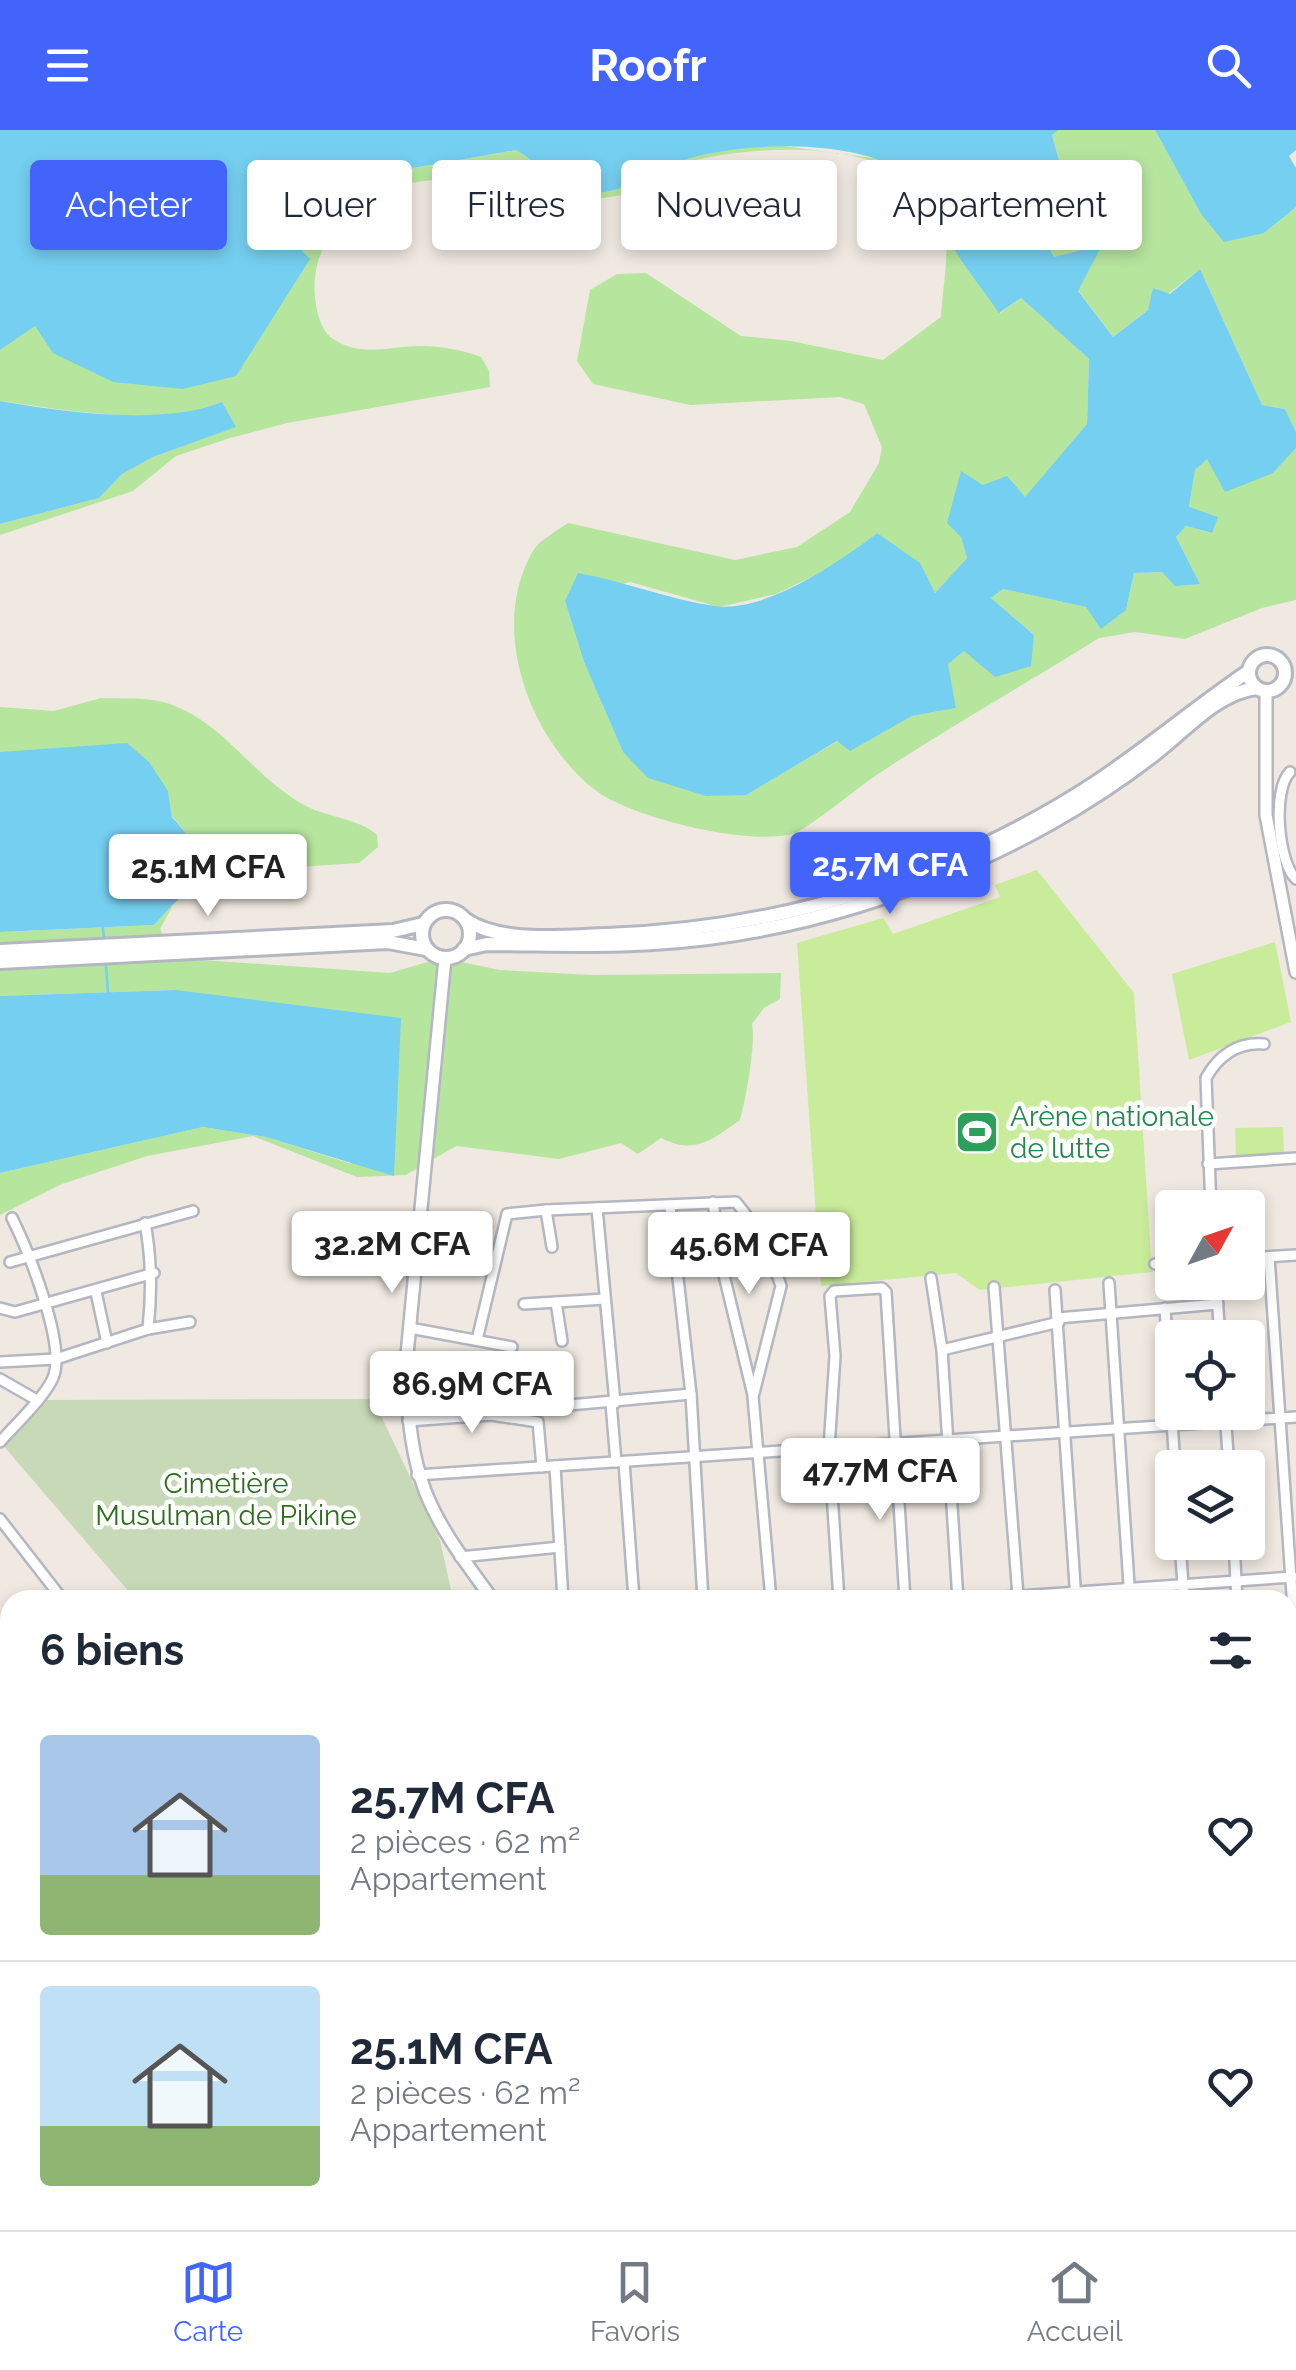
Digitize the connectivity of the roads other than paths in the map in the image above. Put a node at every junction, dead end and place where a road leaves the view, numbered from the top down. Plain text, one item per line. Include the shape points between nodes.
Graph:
1 (1296, 654) edge
2 (1272, 655) junction
3 (1248, 671) junction
4 (1290, 674) edge
5 (1261, 689) junction
6 (1264, 771) junction
7 (1293, 772) edge
8 (1282, 830) junction
9 (1296, 830) edge
10 (1296, 879) edge
11 (466, 920) junction
12 (423, 924) junction
13 (426, 949) junction
14 (0, 950) edge
15 (464, 950) junction
16 (445, 958) junction
17 (0, 962) edge
18 (1296, 972) edge
19 (1264, 1044) dead end
20 (1296, 1158) edge
21 (1208, 1164) junction
22 (1210, 1190) edge
23 (712, 1202) junction
24 (597, 1208) junction
25 (670, 1208) junction
26 (546, 1210) junction
27 (193, 1211) dead end
28 (12, 1218) dead end
29 (144, 1223) junction
30 (552, 1247) dead end
31 (30, 1254) junction
32 (1296, 1255) edge
33 (1265, 1257) edge
34 (1268, 1257) junction
35 (10, 1262) dead end
36 (154, 1273) junction
37 (931, 1278) dead end
38 (1109, 1283) dead end
39 (994, 1287) dead end
40 (1055, 1290) dead end
41 (96, 1292) junction
42 (605, 1299) junction
43 (1218, 1300) edge
44 (556, 1302) junction
45 (44, 1304) junction
46 (524, 1304) dead end
47 (1218, 1304) junction
48 (0, 1308) edge
49 (1165, 1308) junction
50 (1111, 1312) junction
51 (1058, 1320) junction
52 (1166, 1320) edge
53 (1219, 1320) edge
54 (190, 1322) dead end
55 (410, 1328) junction
56 (148, 1329) junction
57 (999, 1335) junction
58 (477, 1340) junction
59 (562, 1341) dead end
60 (107, 1342) junction
61 (512, 1346) dead end
62 (942, 1350) junction
63 (56, 1359) junction
64 (0, 1362) edge
65 (515, 1378) dead end
66 (0, 1379) edge
67 (691, 1394) junction
68 (753, 1397) junction
69 (36, 1398) junction
70 (613, 1403) junction
71 (547, 1407) dead end
72 (1296, 1417) edge
73 (512, 1418) junction
74 (1265, 1418) edge
75 (1280, 1418) junction
76 (408, 1422) junction
77 (1155, 1426) edge
78 (1118, 1428) junction
79 (1066, 1432) junction
80 (1006, 1436) junction
81 (948, 1440) junction
82 (0, 1442) edge
83 (894, 1444) junction
84 (829, 1448) junction
85 (760, 1452) junction
86 (693, 1457) junction
87 (620, 1462) junction
88 (554, 1466) junction
89 (542, 1467) junction
90 (417, 1475) junction
91 (0, 1519) edge
92 (560, 1547) junction
93 (460, 1556) junction
94 (1181, 1560) edge
95 (1235, 1560) edge
96 (1293, 1577) edge
97 (1236, 1581) junction
98 (1183, 1585) junction
99 (55, 1590) edge
100 (486, 1590) edge
101 (562, 1590) edge
102 (633, 1590) edge
103 (703, 1590) edge
104 (770, 1590) edge
105 (838, 1590) edge
106 (904, 1590) edge
107 (959, 1590) edge
108 (1018, 1590) edge
109 (1076, 1590) edge
110 (1130, 1590) edge
111 (1154, 1590) edge
112 (1183, 1590) edge
113 (1237, 1590) edge

1 - 2 main road
2 - 3 main road via 1257,658
2 - 4 main road
3 - 5 main road
3 - 11 main road via 1042,815 908,877 818,906 638,934 510,934
4 - 5 main road via 1278,687
5 - 6 street
5 - 15 main road via 1219,703 1049,824 914,888 739,934
6 - 7 street
6 - 18 street via 1268,832
7 - 8 street via 1278,792
8 - 9 street
8 - 10 street
11 - 12 main road via 442,909
11 - 15 main road
12 - 13 main road
12 - 14 main road via 393,931
13 - 16 main road
13 - 17 main road via 388,942
15 - 16 main road
16 - 55 street
19 - 21 street via 1247,1042 1232,1050 1206,1078
20 - 21 street
21 - 22 street
23 - 25 street
23 - 68 street
23 - 68 street via 736,1202 747,1210 766,1239 781,1286
24 - 25 street
24 - 26 street
24 - 42 street
25 - 67 street
26 - 30 street
26 - 58 street via 505,1217
27 - 29 street
28 - 31 street
29 - 31 street
29 - 36 street
31 - 35 street
31 - 45 street
32 - 34 street
33 - 34 street
34 - 75 street
36 - 41 street
36 - 56 street
37 - 62 street
38 - 50 street
39 - 57 street
40 - 51 street
41 - 45 street
41 - 60 street
42 - 44 street
42 - 70 street
43 - 47 street
44 - 46 street
44 - 59 street
45 - 48 street via 8,1313
45 - 63 street
47 - 49 street
47 - 53 street
49 - 50 street
49 - 52 street
50 - 51 street
50 - 78 street
51 - 57 street
51 - 79 street
54 - 56 street
55 - 58 street
55 - 76 street
56 - 60 street
57 - 62 street
57 - 80 street
58 - 61 street
60 - 63 street
62 - 81 street
63 - 64 street
63 - 69 street via 51,1382
65 - 73 street
66 - 69 street
67 - 70 street
67 - 86 street
68 - 85 street
69 - 82 street
70 - 71 street
70 - 87 street
72 - 75 street
73 - 76 street
73 - 89 street via 540,1422
74 - 75 street
75 - 96 street
76 - 90 street
77 - 78 street
78 - 79 street
78 - 110 street
79 - 80 street
79 - 109 street
80 - 81 street
80 - 108 street
81 - 83 street
81 - 107 street
83 - 84 street
83 - 84 street via 882,1288 830,1296 835,1356
83 - 106 street
84 - 85 street
84 - 105 street
85 - 86 street
85 - 104 street
86 - 87 street
86 - 103 street
87 - 88 street
87 - 102 street
88 - 89 street
88 - 92 street
89 - 90 street
90 - 93 street
91 - 99 street
92 - 93 street
92 - 101 street
93 - 100 street
94 - 98 street
95 - 97 street
96 - 97 street
97 - 98 street
97 - 113 street
98 - 111 street
98 - 112 street

